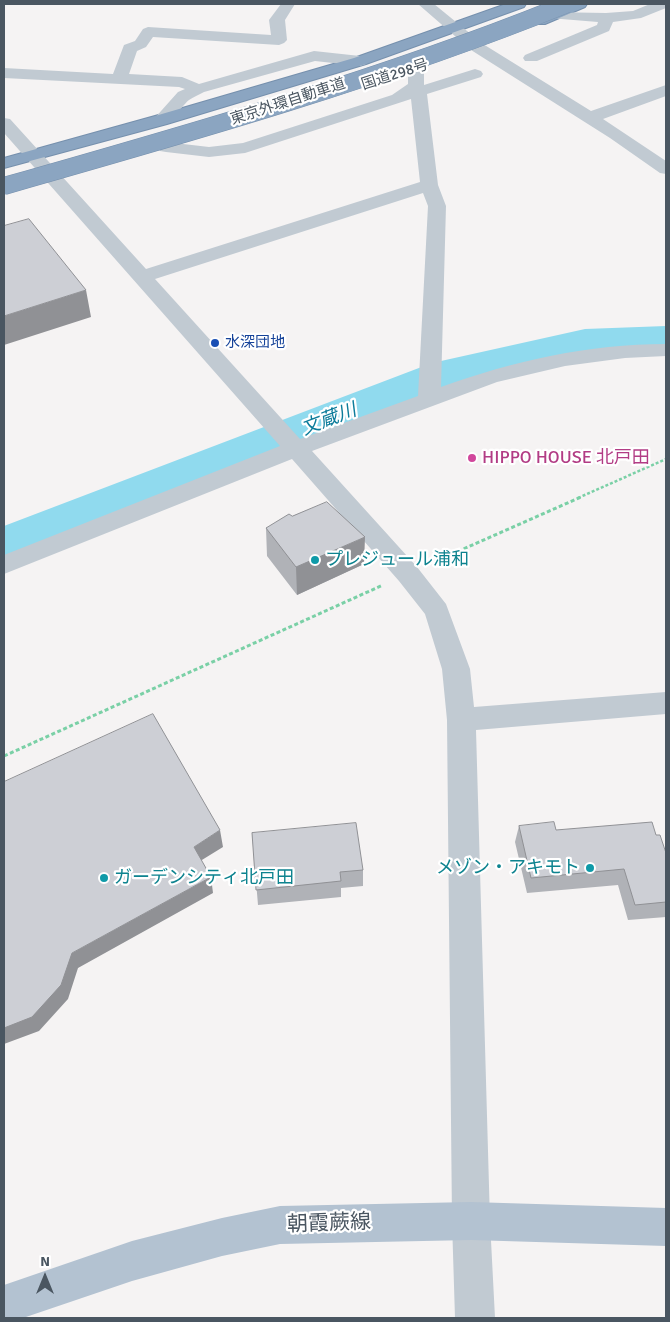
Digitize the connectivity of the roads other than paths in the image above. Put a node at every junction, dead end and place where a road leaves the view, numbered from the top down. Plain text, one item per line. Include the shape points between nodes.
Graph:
1 (288, 4) edge
2 (425, 4) edge
3 (520, 4) edge
4 (535, 4) edge
5 (567, 4) edge
6 (580, 4) edge
7 (662, 4) edge
8 (554, 15) junction
9 (606, 18) junction
10 (454, 27) junction
11 (477, 47) junction
12 (531, 58) dead end
13 (360, 60) junction
14 (4, 74) edge
15 (475, 74) dead end
16 (118, 79) junction
17 (417, 83) junction
18 (198, 89) junction
19 (666, 90) edge
20 (590, 118) junction
21 (161, 120) junction
22 (4, 123) edge
23 (166, 147) junction
24 (31, 155) junction
25 (4, 163) edge
26 (666, 169) edge
27 (4, 172) edge
28 (53, 180) junction
29 (429, 184) junction
30 (4, 186) edge
31 (4, 194) edge
32 (142, 277) junction
33 (666, 350) edge
34 (429, 398) junction
35 (288, 441) junction
36 (4, 565) edge
37 (666, 703) edge
38 (461, 720) junction
39 (470, 1221) junction
40 (666, 1227) edge
41 (4, 1305) edge
42 (475, 1318) edge

1 - 16 street via 277,20 279,40 148,32 141,44 130,48
2 - 10 street
3 - 10 highway, 国道298号
4 - 27 highway, 東京外環自動車道 via 292,89
5 - 30 highway, 東京外環自動車道, bridge via 429,57 337,87 218,125
6 - 8 highway, 国道298号
7 - 9 street via 636,16
8 - 9 street
8 - 11 highway, 国道298号
9 - 12 street via 604,28
10 - 11 street
10 - 13 highway, 国道298号
11 - 17 highway, 国道298号
11 - 20 street
13 - 18 street via 314,56
13 - 21 highway, 国道298号
14 - 16 street
15 - 17 street
16 - 18 street via 182,82
17 - 23 highway, 国道298号
17 - 23 street via 398,99 245,148 209,152
17 - 29 street
18 - 21 street via 184,96
19 - 20 street
20 - 26 street
21 - 24 highway, 国道298号
22 - 24 street
23 - 28 highway, 国道298号
24 - 25 highway, 国道298号
24 - 28 street
28 - 31 highway, 国道298号
28 - 32 street
29 - 32 street
29 - 34 street via 437,206
32 - 35 street
33 - 34 street via 625,350 565,359 490,377
34 - 35 street
35 - 36 street
35 - 38 street via 408,574 437,612 456,669
37 - 38 street
38 - 39 street
39 - 40 main road, 朝霞蕨線
39 - 41 main road, 朝霞蕨線 via 280,1225 132,1261
39 - 42 street

